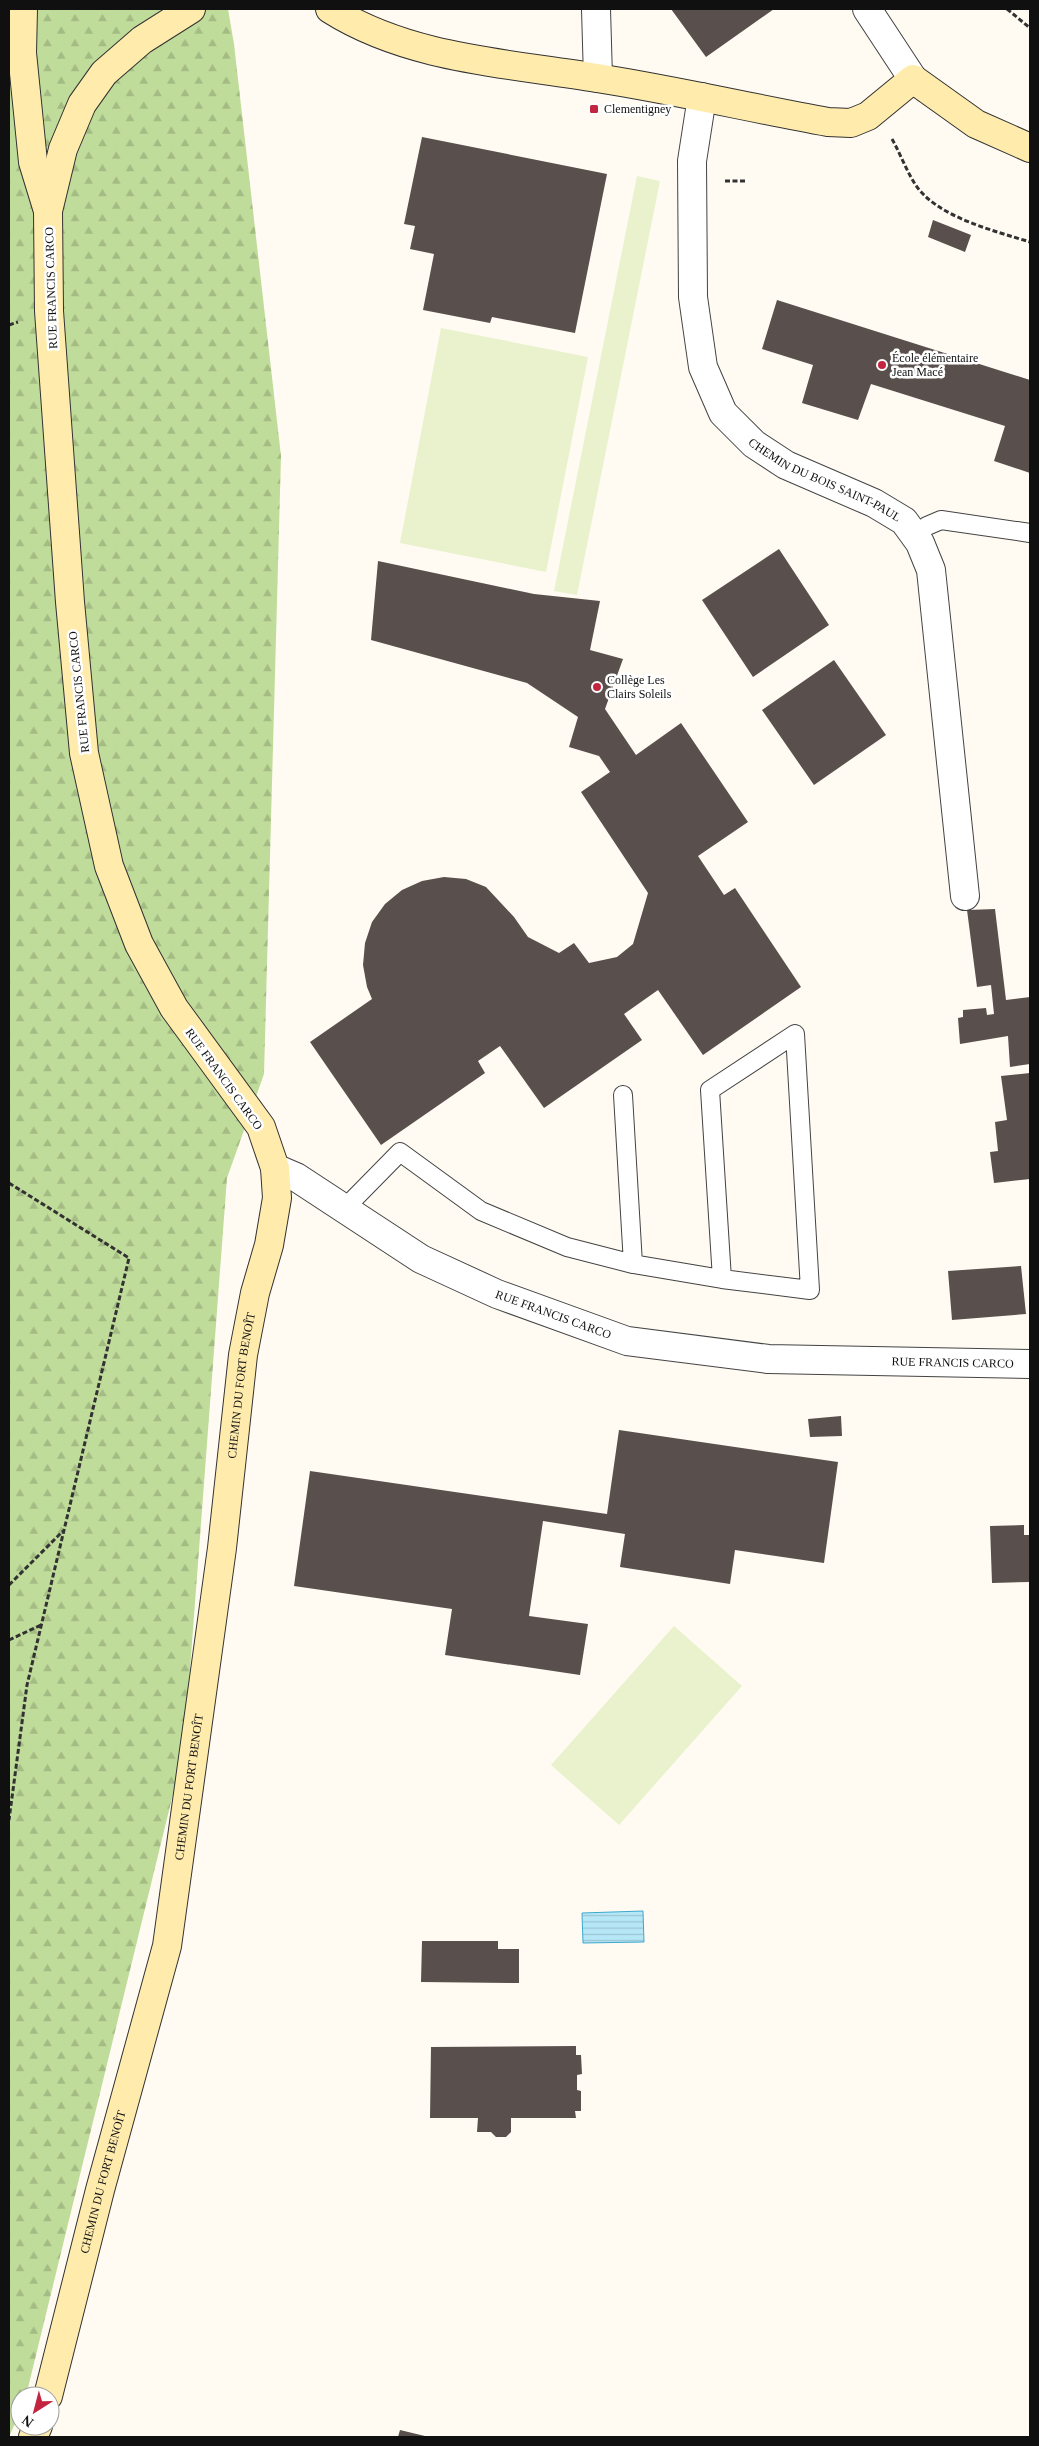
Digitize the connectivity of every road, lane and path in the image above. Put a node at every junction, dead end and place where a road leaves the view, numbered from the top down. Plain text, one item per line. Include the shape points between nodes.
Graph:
1 (23, 9) edge
2 (191, 9) edge
3 (330, 9) edge
4 (596, 9) edge
5 (867, 9) edge
6 (1007, 9) edge
7 (1030, 28) edge
8 (598, 78) junction
9 (913, 79) junction
10 (702, 97) junction
11 (877, 109) junction
12 (1030, 148) edge
13 (747, 181) dead end
14 (719, 182) dead end
15 (48, 210) junction
16 (1030, 242) edge
17 (1030, 533) edge
18 (915, 535) junction
19 (965, 896) dead end
20 (623, 1094) dead end
21 (275, 1168) junction
22 (9, 1183) edge
23 (344, 1209) junction
24 (633, 1264) junction
25 (722, 1279) junction
26 (1030, 1364) edge
27 (64, 1530) junction
28 (9, 1585) edge
29 (41, 1625) junction
30 (9, 1640) edge
31 (9, 1820) edge
32 (51, 2386) edge

1 - 15 street, RUE FRANCIS CARCO via 22,53 33,162
2 - 15 street, RUE FRANCIS CARCO via 142,40 104,73 82,104 63,149
3 - 8 street via 370,32 444,54
4 - 8 street
5 - 9 street
6 - 7 path
8 - 10 street
9 - 11 street
9 - 12 street via 976,124
10 - 11 street via 828,122 851,122
10 - 18 street, CHEMIN DU BOIS SAINT-PAUL via 692,162 693,297 703,367 723,413 762,450 786,465 874,503 904,521
11 - 16 path via 916,185 934,204 980,226
13 - 14 path
15 - 21 street, RUE FRANCIS CARCO via 49,311 82,734 109,866 139,944 174,1008 261,1127
17 - 18 lane via 941,520
18 - 19 street, CHEMIN DU BOIS SAINT-PAUL via 931,570
20 - 24 lane
21 - 23 street, RUE FRANCIS CARCO via 296,1177
21 - 32 street, CHEMIN DU FORT BENOÎT via 277,1198 269,1245 254,1292 243,1355 222,1548 167,1946
22 - 27 path via 129,1258
23 - 24 lane via 400,1152 481,1211 567,1247
23 - 26 street, RUE FRANCIS CARCO via 421,1259 497,1294 627,1341 768,1359
24 - 25 lane
25 - 25 lane via 710,1090 795,1034 810,1290
27 - 28 path
27 - 29 path
29 - 30 path
29 - 31 path via 27,1686

